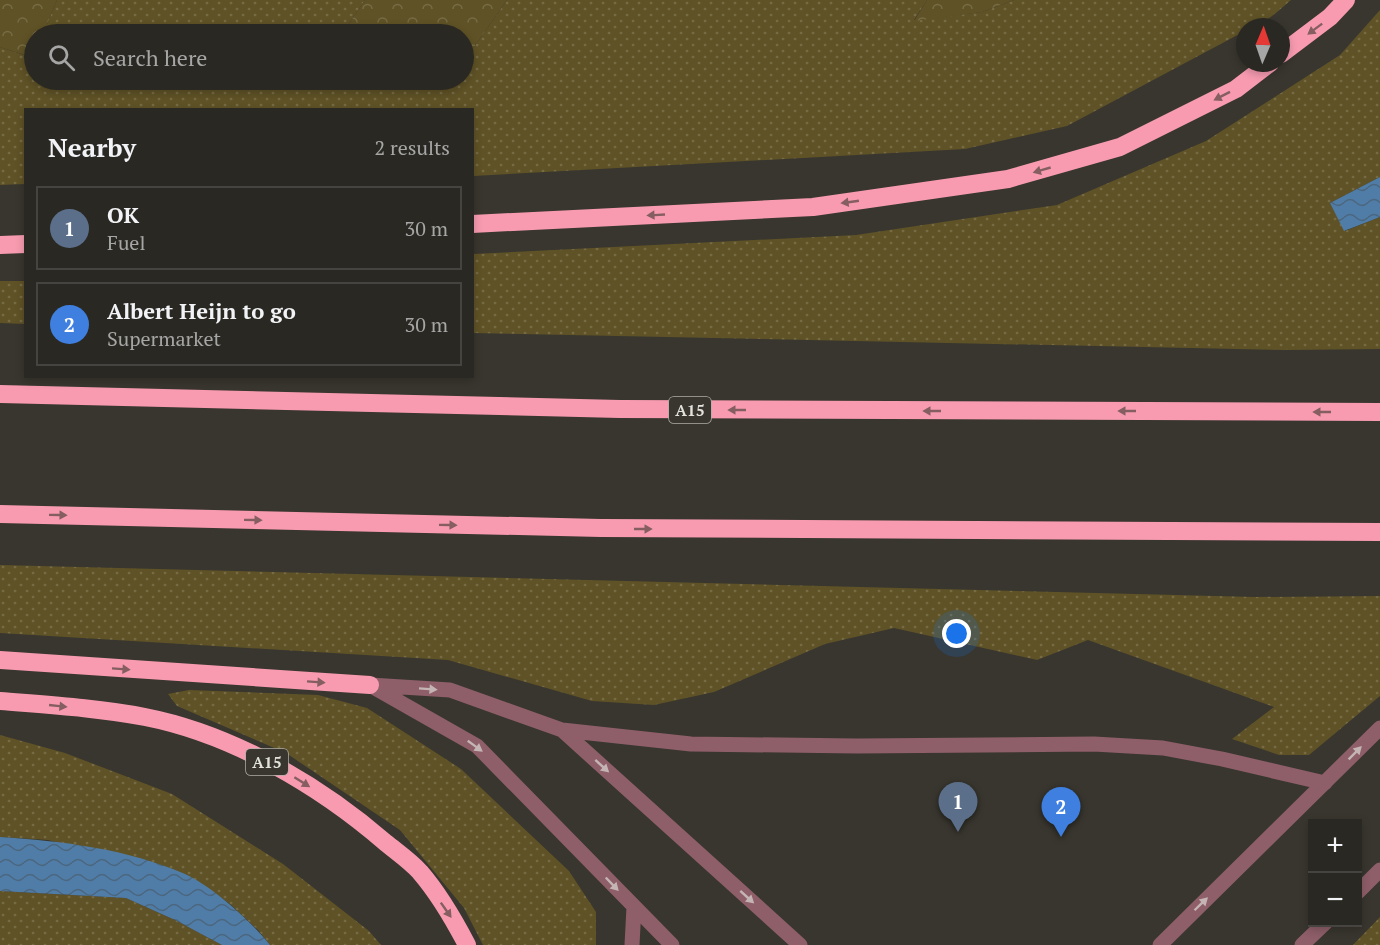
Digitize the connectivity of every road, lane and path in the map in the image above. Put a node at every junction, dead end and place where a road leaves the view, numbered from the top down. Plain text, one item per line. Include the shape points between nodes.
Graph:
1 (1346, 0) edge
2 (1290, 47) edge
3 (1258, 72) edge
4 (474, 224) edge
5 (24, 244) edge
6 (0, 245) edge
7 (0, 394) edge
8 (1380, 412) edge
9 (0, 514) edge
10 (1380, 532) edge
11 (0, 660) edge
12 (370, 685) junction
13 (0, 700) edge
14 (1380, 728) edge
15 (562, 730) junction
16 (1325, 783) junction
17 (1380, 870) edge
18 (1362, 888) edge
19 (634, 907) junction
20 (1321, 927) edge
21 (467, 945) edge
22 (632, 945) edge
23 (672, 945) edge
24 (800, 945) edge
25 (1160, 945) edge
26 (1302, 945) edge

1 -> 2 highway
3 -> 4 highway via 1236,89 1120,147 1008,179 813,207
5 - 6 highway
8 -> 7 highway, A15 via 620,409
9 -> 10 highway via 601,528
11 -> 12 highway
12 -> 15 lane via 450,690
12 -> 19 lane via 477,746
13 -> 21 highway, A15 via 146,717 197,732 299,779 361,821 420,872
16 -> 14 lane
15 - 16 lane via 691,744 1094,744 1163,748
15 -> 24 lane
25 -> 16 lane
17 - 18 lane
19 - 22 lane
19 - 23 lane
20 - 26 lane

